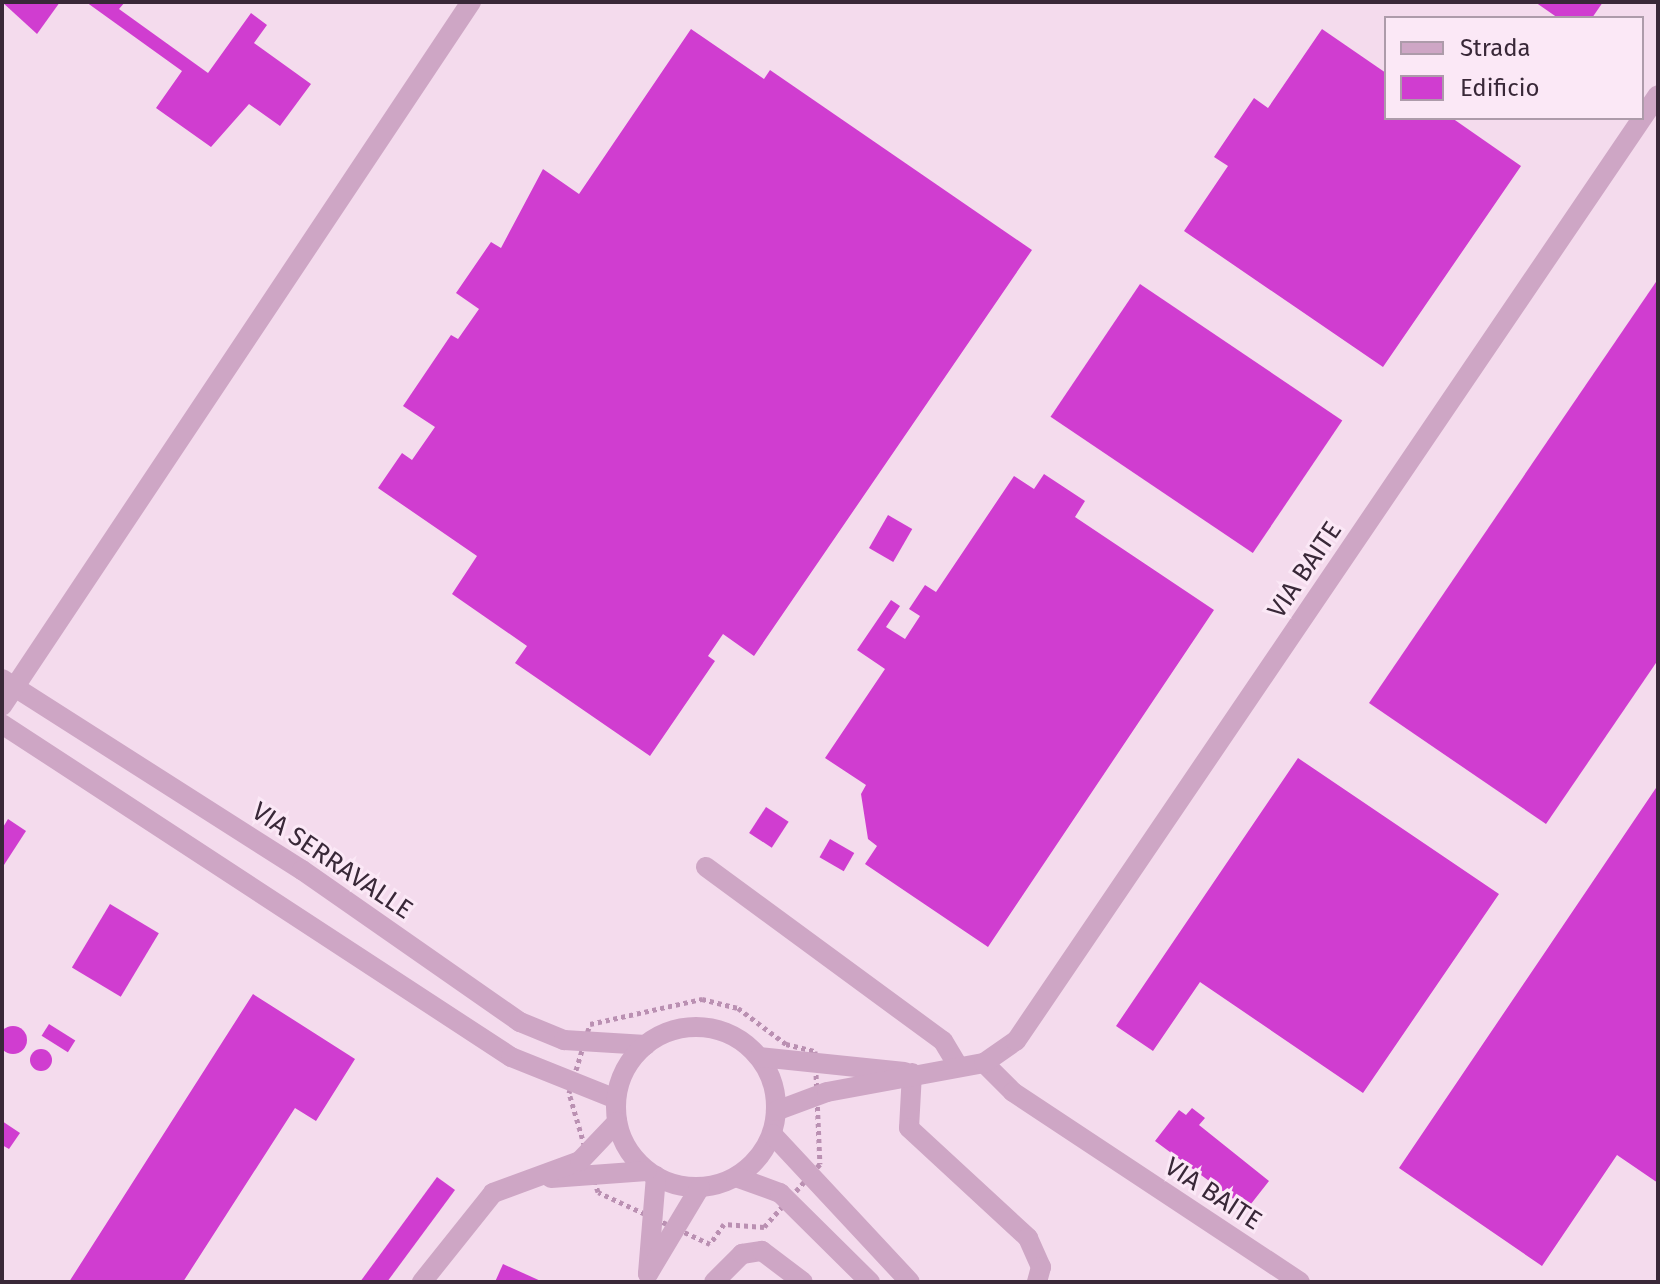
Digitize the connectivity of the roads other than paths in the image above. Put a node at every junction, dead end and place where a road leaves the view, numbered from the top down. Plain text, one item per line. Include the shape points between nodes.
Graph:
1 (471, 2) edge
2 (1658, 95) edge
3 (1644, 116) edge
4 (1641, 120) edge
5 (9, 683) edge
6 (2, 706) edge
7 (2, 724) edge
8 (706, 867) dead end
9 (302, 870) junction
10 (281, 901) junction
11 (646, 1045) junction
12 (759, 1057) junction
13 (984, 1063) junction
14 (958, 1066) junction
15 (912, 1073) junction
16 (616, 1099) junction
17 (776, 1111) junction
18 (617, 1122) junction
19 (772, 1134) junction
20 (652, 1174) junction
21 (736, 1177) junction
22 (543, 1178) junction
23 (700, 1187) junction
24 (648, 1278) edge
25 (422, 1282) edge
26 (714, 1282) edge
27 (803, 1282) edge
28 (870, 1282) edge
29 (910, 1282) edge
30 (1037, 1282) edge
31 (1300, 1282) edge

1 - 5 street
2 - 3 street, VIA BAITE
4 - 13 street, VIA BAITE via 1016,1041
5 - 6 street
5 - 9 street, VIA SERRAVALLE
7 - 10 street
8 - 14 street via 943,1041
9 - 10 street
9 - 11 street, VIA SERRAVALLE via 520,1022 585,1041
10 - 16 street via 511,1057
11 - 12 street via 692,1027 740,1040
11 - 16 street via 626,1069
12 - 15 street, VIA BAITE via 816,1067
12 - 17 street
13 - 14 street, VIA BAITE
13 - 31 street, VIA BAITE via 1013,1092
14 - 15 street, VIA BAITE
15 - 17 street, VIA BAITE via 817,1095
15 - 30 street via 909,1128 1028,1238 1041,1267
16 - 18 street
17 - 19 street
18 - 20 street
18 - 22 street via 587,1155
19 - 21 street
19 - 29 street
20 - 22 street
20 - 23 street
20 - 24 street
21 - 23 street
21 - 28 street via 789,1201
22 - 25 street via 493,1193
23 - 24 street
26 - 27 street via 742,1254 762,1251

